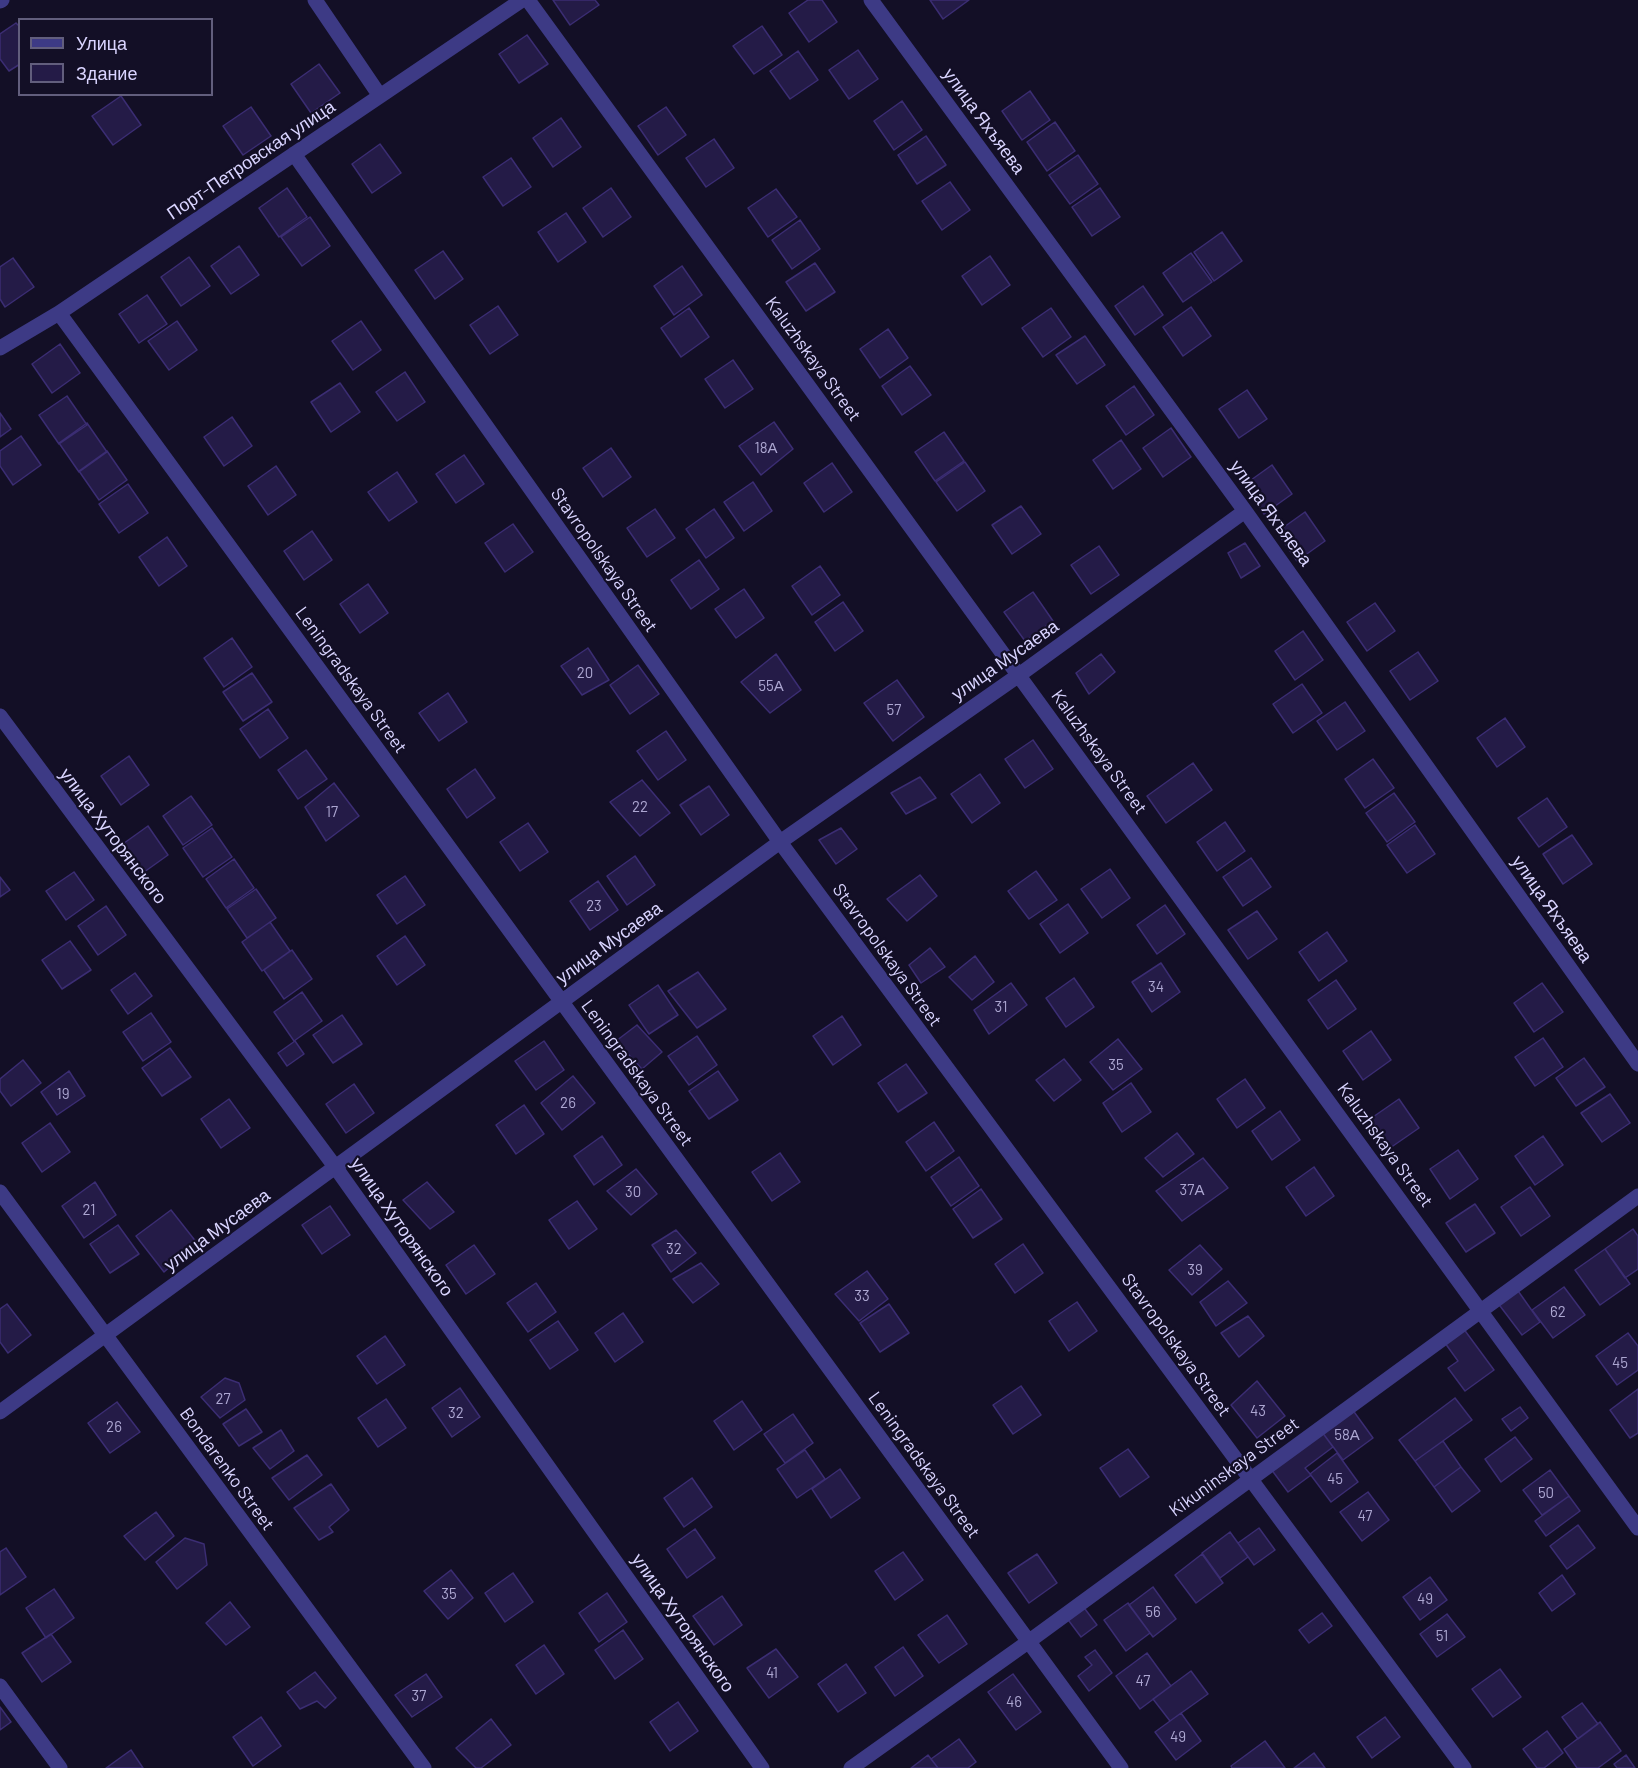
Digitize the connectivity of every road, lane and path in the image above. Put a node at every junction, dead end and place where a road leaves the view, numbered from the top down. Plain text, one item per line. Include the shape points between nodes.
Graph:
1 (315, 0) edge
2 (522, 0) edge
3 (528, 0) edge
4 (872, 0) edge
5 (380, 96) junction
6 (294, 154) junction
7 (59, 313) junction
8 (0, 348) edge
9 (1245, 511) junction
10 (1019, 675) junction
11 (0, 716) edge
12 (780, 842) junction
13 (561, 1002) junction
14 (1634, 1059) edge
15 (336, 1168) junction
16 (0, 1192) edge
17 (1638, 1196) edge
18 (1481, 1310) junction
19 (105, 1336) junction
20 (0, 1412) edge
21 (1251, 1479) junction
22 (1638, 1528) edge
23 (1028, 1642) junction
24 (0, 1686) edge
25 (60, 1768) edge
26 (423, 1768) edge
27 (762, 1768) edge
28 (851, 1768) edge
29 (1121, 1768) edge
30 (1464, 1768) edge

1 - 5 street
2 - 5 street, Порт-Петровская улица
3 - 10 street, Kaluzhskaya Street
4 - 9 street, улица Яхъяева
5 - 6 street, Порт-Петровская улица
6 - 7 street, Порт-Петровская улица
6 - 12 street, Stavropolskaya Street
7 - 8 street, Порт-Петровская улица
7 - 13 street, Leningradskaya Street
9 - 10 street, улица Мусаева
9 - 14 street, улица Яхъяева
10 - 12 street, улица Мусаева
10 - 18 street, Kaluzhskaya Street
11 - 15 street, улица Хуторянского
12 - 13 street, улица Мусаева
12 - 21 street, Stavropolskaya Street
13 - 15 street, улица Мусаева
13 - 23 street, Leningradskaya Street
15 - 19 street, улица Мусаева
15 - 27 street, улица Хуторянского
16 - 19 street, Bondarenko Street
17 - 18 street, Kikuninskaya Street
18 - 21 street, Kikuninskaya Street
18 - 22 street, Kaluzhskaya Street
19 - 20 street, улица Мусаева
19 - 26 street, Bondarenko Street
21 - 23 street, Kikuninskaya Street
21 - 30 street, Stavropolskaya Street
23 - 28 street, Kikuninskaya Street
23 - 29 street, Leningradskaya Street
24 - 25 street

